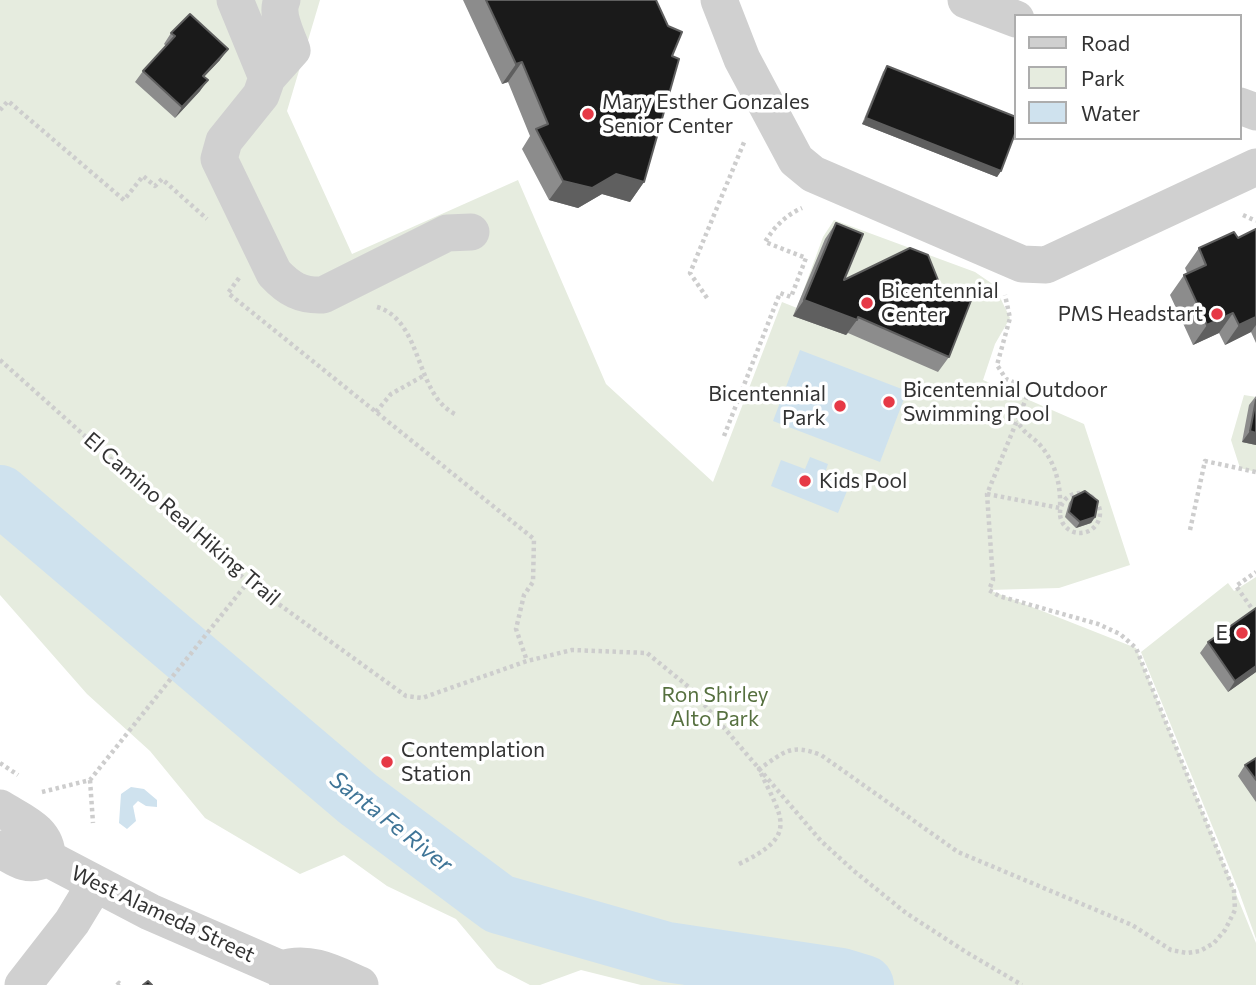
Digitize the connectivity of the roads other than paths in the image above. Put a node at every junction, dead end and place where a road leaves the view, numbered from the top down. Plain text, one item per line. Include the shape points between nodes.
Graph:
1 (235, 0) edge
2 (282, 0) edge
3 (719, 0) edge
4 (966, 0) edge
5 (1014, 18) edge
6 (267, 78) junction
7 (1256, 167) edge
8 (471, 232) dead end
9 (0, 808) edge
10 (0, 849) edge
11 (47, 858) junction
12 (94, 884) junction
13 (286, 977) edge
14 (23, 985) edge
15 (360, 985) edge

1 - 6 street
2 - 6 street via 280,14 292,50
3 - 7 street via 742,59 796,160 813,174 1022,264 1046,265
4 - 5 street
6 - 8 street via 261,94 224,141 219,159 274,273 286,286 305,296 323,295 447,233
9 - 11 street, West Alameda Street via 40,833
10 - 11 street, West Alameda Street via 28,864
11 - 12 street, West Alameda Street
12 - 13 street, West Alameda Street
12 - 14 street via 72,922
13 - 15 street, West Alameda Street via 306,964

